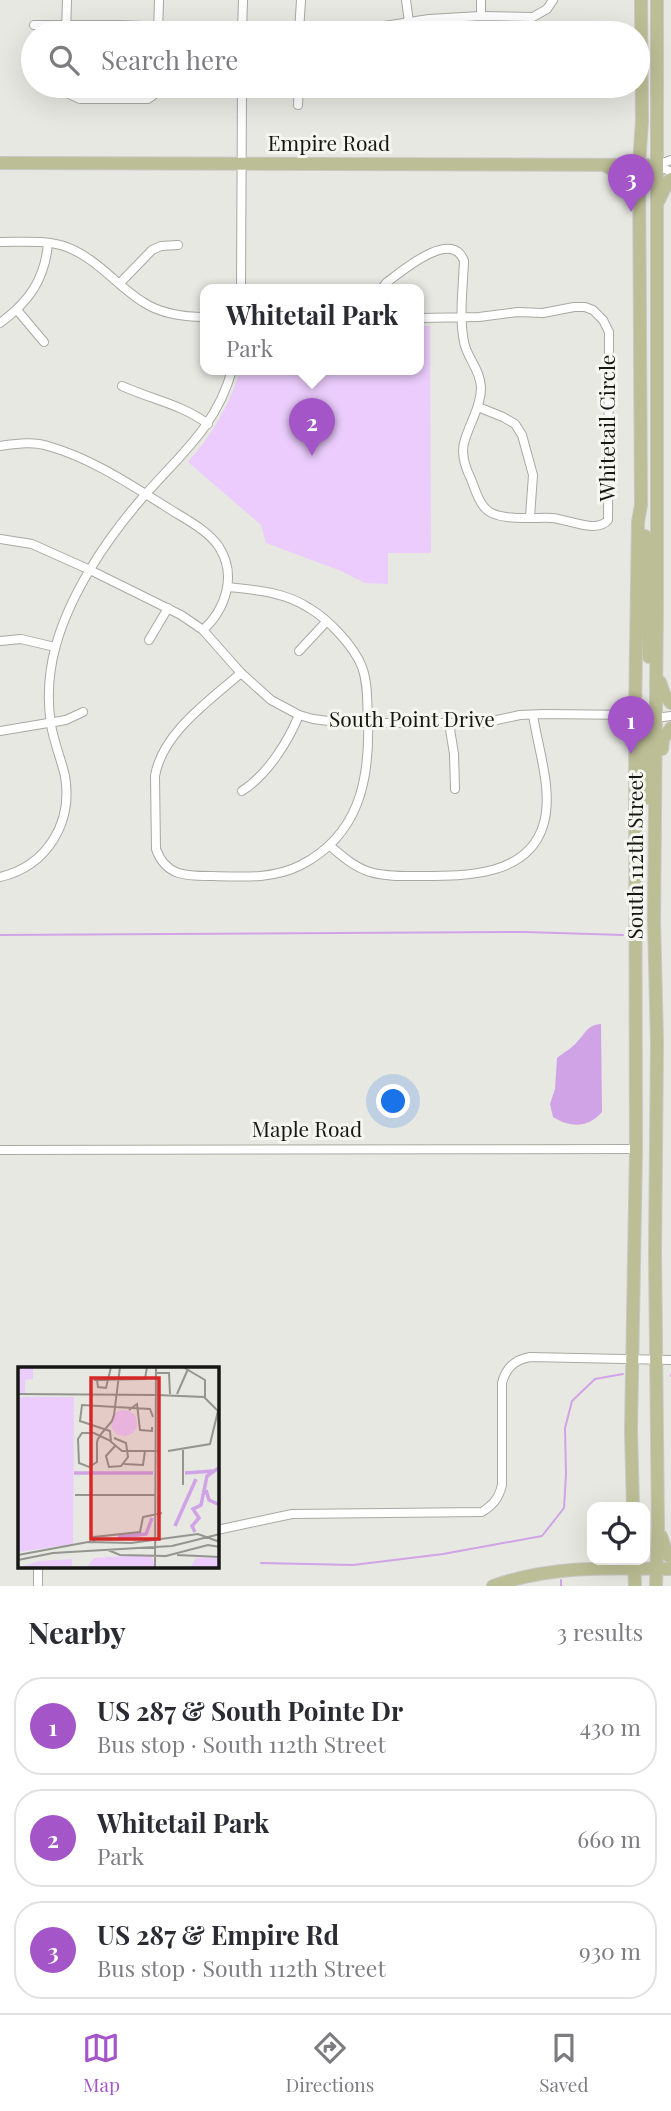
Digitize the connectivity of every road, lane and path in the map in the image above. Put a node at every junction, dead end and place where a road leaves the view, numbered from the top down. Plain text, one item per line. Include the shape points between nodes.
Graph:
1 (67, 0) edge
2 (159, 0) edge
3 (243, 0) edge
4 (301, 0) edge
5 (406, 0) edge
6 (481, 0) edge
7 (553, 0) edge
8 (641, 0) edge
9 (657, 0) edge
10 (481, 16) junction
11 (66, 21) edge
12 (158, 21) edge
13 (242, 21) edge
14 (300, 21) edge
15 (410, 21) edge
16 (416, 21) edge
17 (641, 21) edge
18 (74, 98) edge
19 (149, 98) edge
20 (242, 98) edge
21 (298, 98) edge
22 (642, 98) edge
23 (298, 104) dead end
24 (657, 142) junction
25 (671, 152) edge
26 (671, 160) edge
27 (0, 163) edge
28 (241, 163) junction
29 (603, 164) junction
30 (639, 164) junction
31 (657, 165) junction
32 (671, 172) edge
33 (671, 179) edge
34 (640, 191) junction
35 (657, 204) junction
36 (0, 242) edge
37 (48, 243) junction
38 (178, 245) dead end
39 (120, 284) junction
40 (241, 284) edge
41 (385, 284) edge
42 (17, 310) junction
43 (200, 317) edge
44 (424, 318) edge
45 (463, 318) junction
46 (0, 323) edge
47 (44, 342) dead end
48 (230, 375) edge
49 (122, 386) dead end
50 (478, 407) junction
51 (208, 424) junction
52 (0, 446) edge
53 (146, 494) junction
54 (641, 505) junction
55 (530, 517) junction
56 (0, 539) edge
57 (90, 570) junction
58 (228, 587) junction
59 (168, 608) junction
60 (326, 622) junction
61 (203, 630) junction
62 (149, 640) dead end
63 (0, 641) edge
64 (55, 647) junction
65 (299, 651) dead end
66 (657, 670) junction
67 (241, 673) junction
68 (671, 703) edge
69 (83, 712) dead end
70 (299, 715) junction
71 (533, 715) junction
72 (635, 715) junction
73 (671, 716) edge
74 (656, 718) junction
75 (51, 723) junction
76 (368, 723) junction
77 (449, 723) junction
78 (671, 729) edge
79 (0, 731) edge
80 (455, 789) dead end
81 (242, 791) dead end
82 (330, 846) junction
83 (0, 877) edge
84 (654, 920) junction
85 (636, 1149) junction
86 (656, 1149) junction
87 (0, 1150) edge
88 (644, 1359) junction
89 (671, 1360) edge
90 (633, 1502) edge
91 (658, 1527) junction
92 (219, 1530) edge
93 (671, 1558) edge
94 (606, 1565) edge
95 (635, 1565) edge
96 (639, 1565) edge
97 (38, 1568) edge
98 (657, 1569) junction
99 (671, 1569) edge
100 (38, 1586) edge
101 (493, 1586) edge
102 (635, 1586) edge
103 (656, 1586) edge

1 - 11 street
2 - 12 street
3 - 13 street
4 - 14 street
5 - 15 street
6 - 10 street
7 - 10 street via 533,17
8 - 17 main road, South 112th Street
9 - 24 main road, South 112th Street
10 - 16 street
18 - 19 street
20 - 28 street
21 - 23 street
22 - 30 main road, South 112th Street
24 - 25 main road
24 - 31 main road, South 112th Street
26 - 31 street
27 - 28 main road, Empire Road
28 - 29 main road, Empire Road
28 - 40 street
29 - 30 main road, Empire Road
29 - 34 main road
30 - 31 main road, Empire Road
30 - 34 main road, South 112th Street
31 - 32 street
31 - 35 main road, South 112th Street
33 - 35 main road
34 - 54 main road, South 112th Street
35 - 66 main road, South 112th Street
36 - 37 street
37 - 39 street via 77,252
37 - 42 street via 40,278
38 - 39 street via 152,250
39 - 43 street via 156,309
41 - 45 street via 431,251 455,250 464,261
42 - 46 street
42 - 47 street
44 - 45 street, Whitetail Circle
45 - 50 street, Whitetail Circle via 464,342 481,383
45 - 55 street, Whitetail Circle via 585,307 601,318 609,332 608,520 603,525 586,525 562,518
48 - 51 street
49 - 51 street via 187,410
50 - 55 street via 509,420 522,435 533,475
50 - 55 street, Whitetail Circle via 463,449 484,508 498,516
51 - 53 street
52 - 53 street via 48,446 105,470
53 - 57 street
53 - 58 street via 214,540 225,558
54 - 72 main road, South 112th Street
54 - 74 main road via 648,699
56 - 57 street, South Point Drive via 32,544
57 - 59 street, South Point Drive
57 - 64 street
58 - 60 street via 297,600
58 - 61 street via 217,615
59 - 61 street, South Point Drive
59 - 62 street
60 - 65 street
60 - 76 street via 348,644 361,666
61 - 67 street, South Point Drive
63 - 64 street via 21,639
64 - 75 street
66 - 68 main road
66 - 74 main road, South 112th Street
67 - 70 street, South Point Drive via 271,700
67 - 82 street via 191,718 162,752 155,776 160,858 182,874 266,876 299,866
69 - 75 street
70 - 76 street, South Point Drive
70 - 81 street via 281,748
71 - 72 street, South Point Drive
71 - 77 street, South Point Drive
71 - 82 street via 547,809 538,837 518,858 474,874 397,876 366,871
72 - 74 street, South Point Drive
72 - 84 main road via 646,728 649,902
72 - 85 main road, South 112th Street
73 - 74 street, South Point Drive
74 - 84 main road, South 112th Street
75 - 79 street
75 - 83 street via 65,778 62,824 45,851 18,871
76 - 77 street, South Point Drive
76 - 82 street via 362,789 346,827
77 - 80 street
78 - 84 main road via 663,740 659,913
84 - 86 main road, South 112th Street
85 - 86 main road, Maple Road
85 - 87 street, Maple Road
85 - 88 main road, South 112th Street
86 - 88 main road, South 112th Street
88 - 89 street
88 - 90 main road, South 112th Street
88 - 91 main road, South 112th Street
88 - 92 street via 530,1357 511,1366 502,1383 502,1486 493,1505 482,1512 292,1514
91 - 93 main road
91 - 98 main road, South 112th Street
94 - 101 main road via 519,1577
95 - 102 main road
96 - 98 main road
97 - 100 street
98 - 99 main road
98 - 103 main road, South 112th Street

